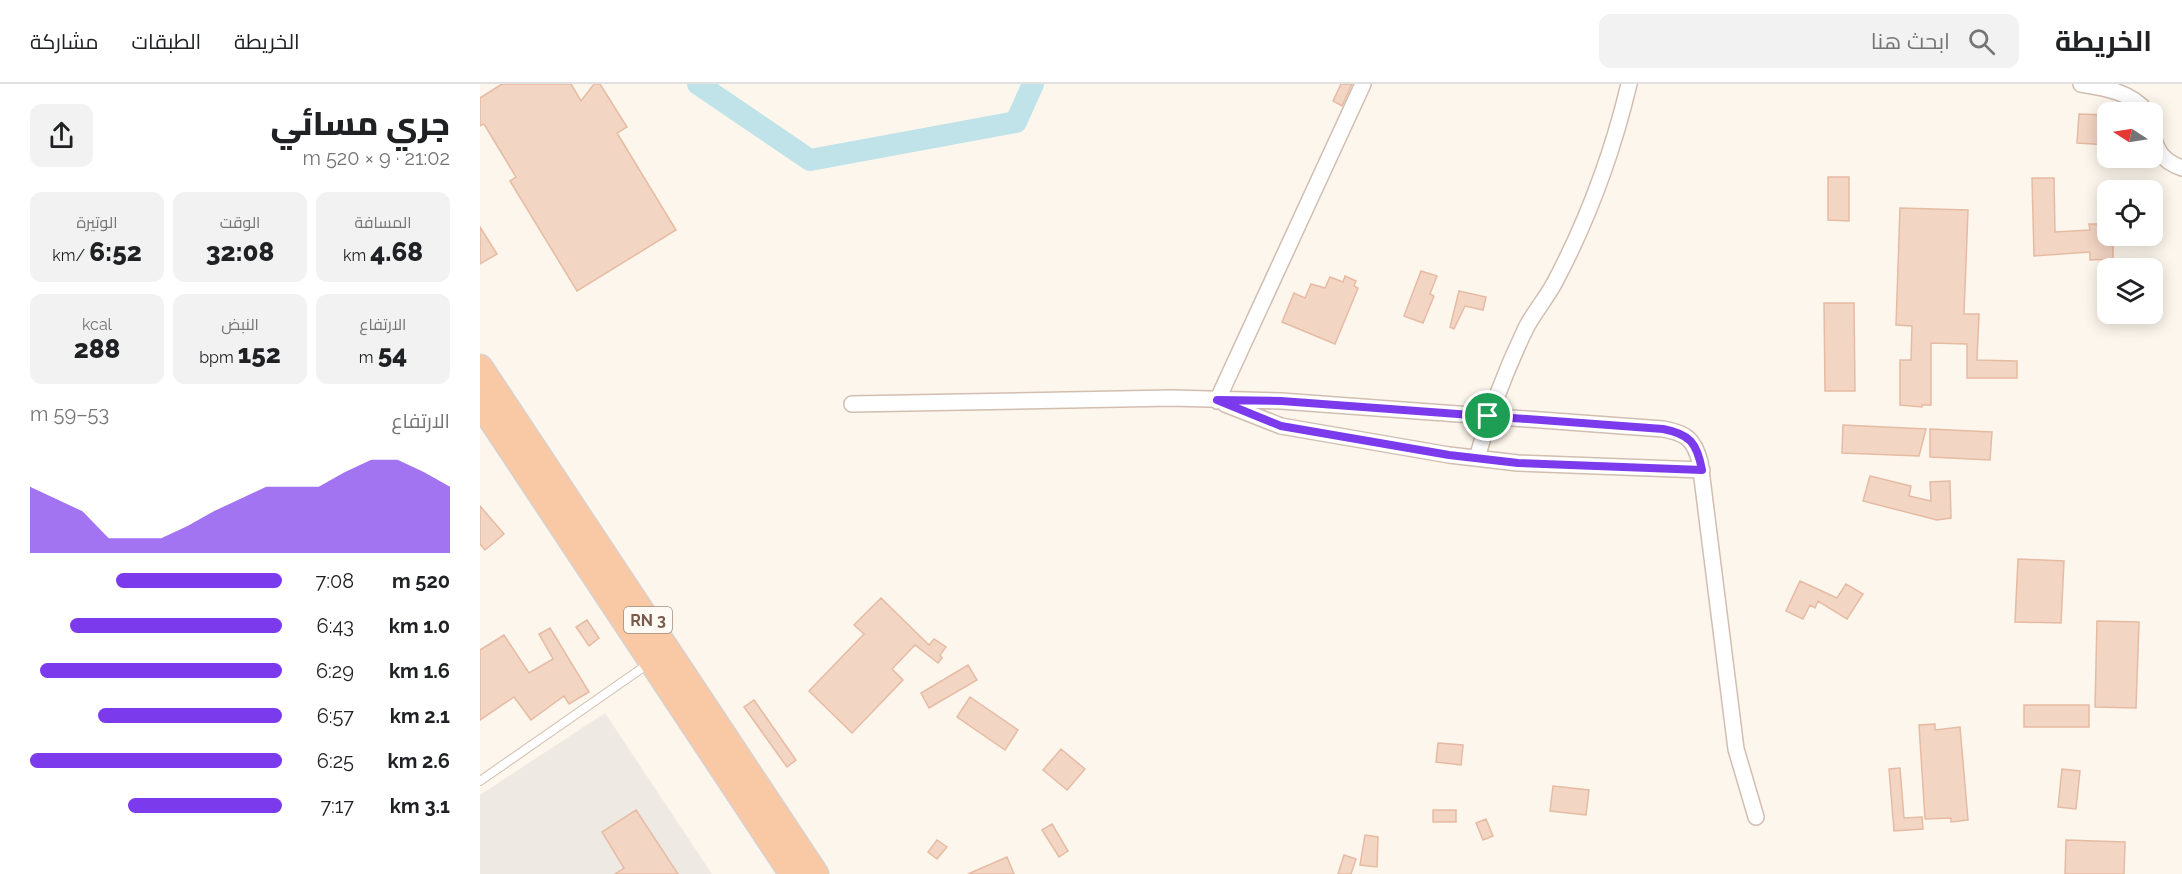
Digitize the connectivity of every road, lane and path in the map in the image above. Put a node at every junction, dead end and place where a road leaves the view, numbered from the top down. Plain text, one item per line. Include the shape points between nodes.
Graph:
1 (1363, 84) edge
2 (1629, 84) edge
3 (2081, 84) edge
4 (2137, 102) edge
5 (2163, 157) edge
6 (2182, 168) edge
7 (480, 367) edge
8 (1217, 400) junction
9 (480, 403) edge
10 (852, 404) dead end
11 (1488, 416) junction
12 (1477, 458) junction
13 (1702, 470) junction
14 (652, 662) junction
15 (480, 781) edge
16 (1756, 817) dead end
17 (792, 874) edge
18 (816, 874) edge

1 - 8 street
2 - 11 street via 1622,116 1580,227 1556,282 1526,328
3 - 4 street via 2124,94
5 - 6 street
7 - 18 highway, RN 3
8 - 10 street
8 - 11 street
8 - 12 street via 1281,426
9 - 14 highway, RN 3
11 - 12 street
11 - 13 street via 1680,432 1696,447
12 - 13 street
13 - 16 street via 1736,749
14 - 15 lane
14 - 17 highway, RN 3

